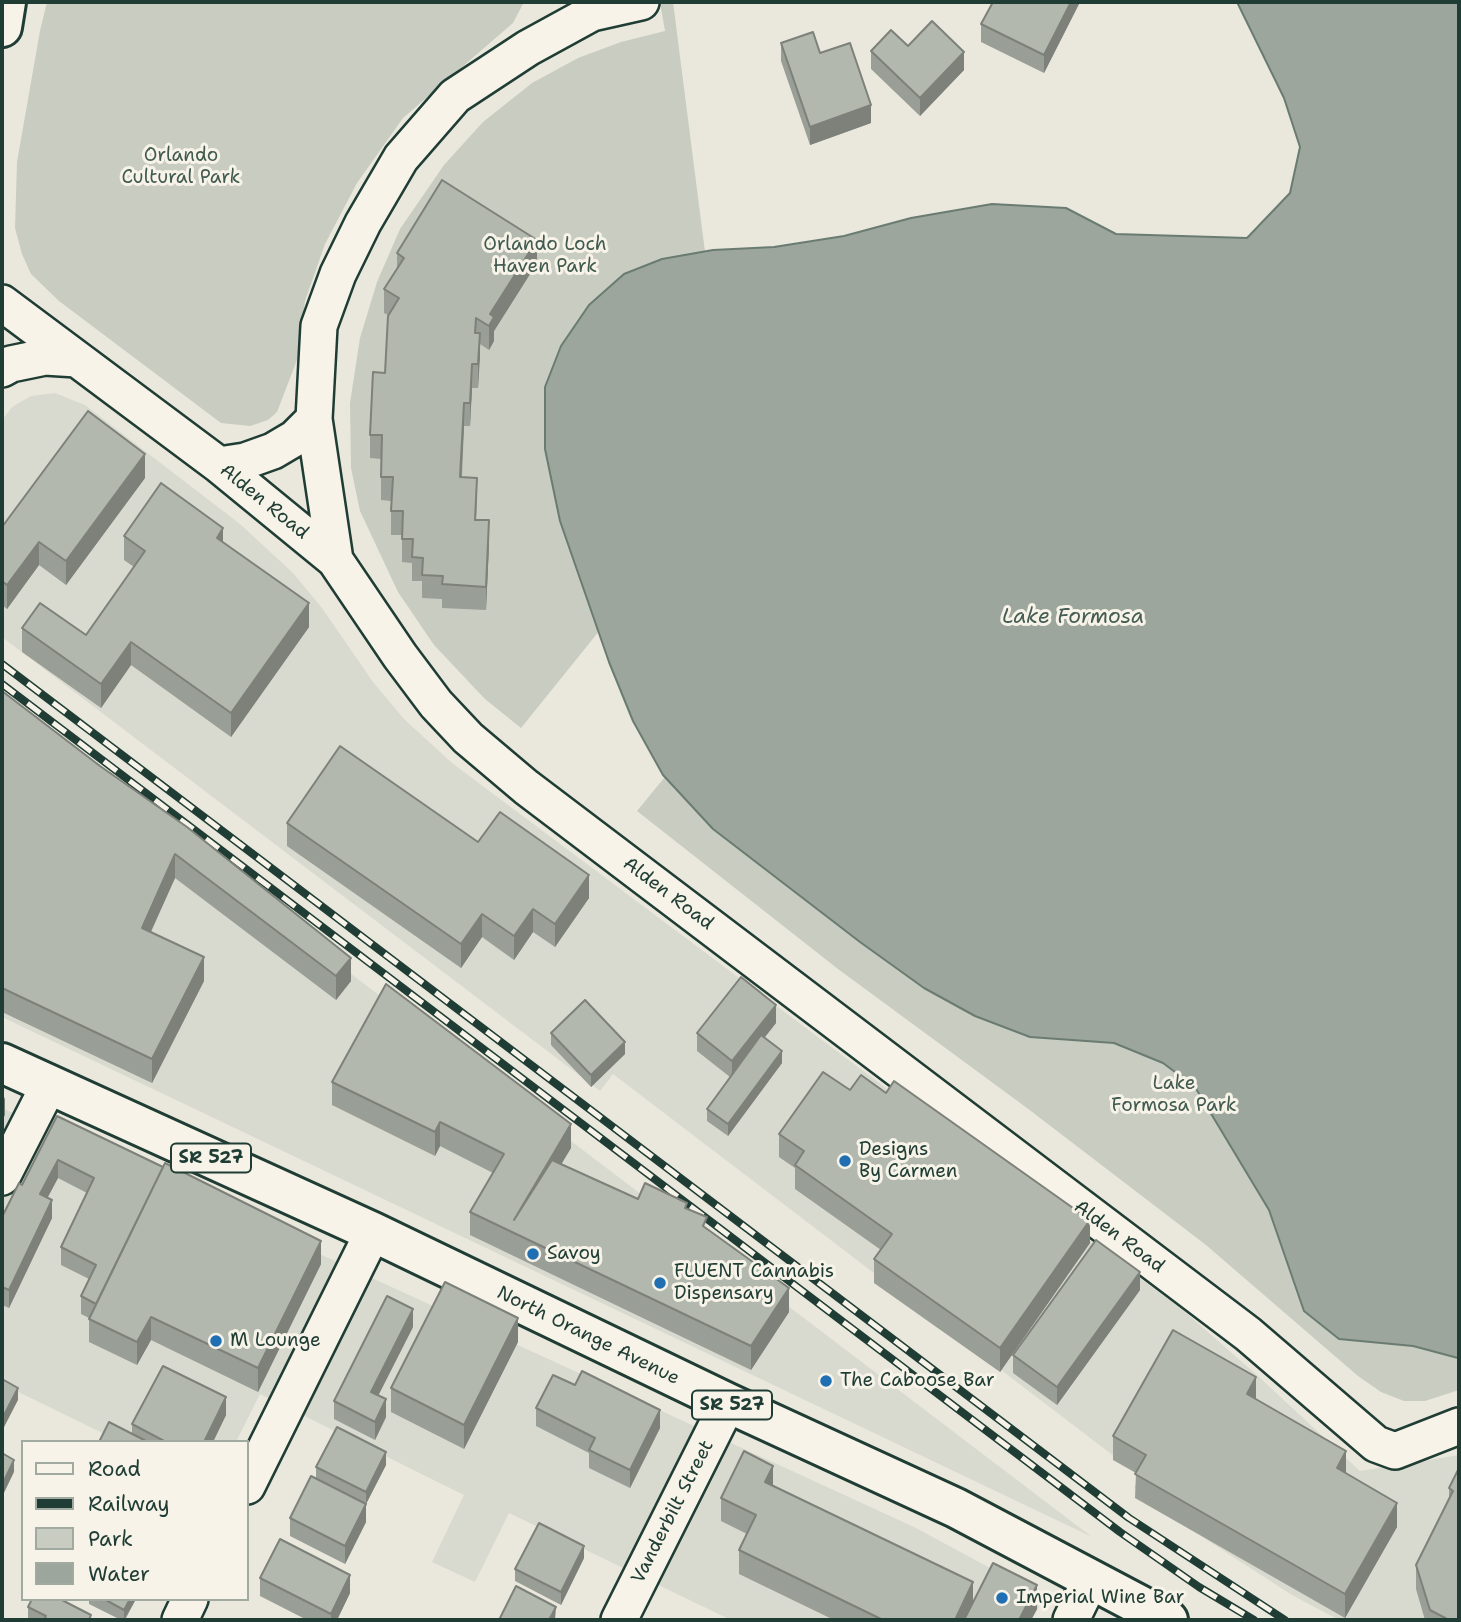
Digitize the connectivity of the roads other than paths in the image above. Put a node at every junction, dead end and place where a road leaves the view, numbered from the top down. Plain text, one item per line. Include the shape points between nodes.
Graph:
1 (552, 2) edge
2 (641, 2) edge
3 (528, 48) junction
4 (2, 303) edge
5 (77, 359) junction
6 (2, 369) edge
7 (314, 419) junction
8 (219, 465) junction
9 (335, 560) junction
10 (2, 1063) edge
11 (49, 1085) junction
12 (2, 1177) edge
13 (373, 1232) junction
14 (728, 1403) junction
15 (1459, 1426) edge
16 (248, 1484) edge
17 (1091, 1579) junction
18 (189, 1601) edge
19 (180, 1620) edge
20 (619, 1620) edge
21 (1071, 1620) edge
22 (1168, 1620) edge

1 - 3 street
2 - 3 street via 592,13
3 - 7 street via 455,96 401,158 363,223 319,326
4 - 5 street, Alden Road
5 - 6 street via 45,357
5 - 8 street, Alden Road
7 - 8 street via 273,451
7 - 9 street
8 - 9 street, Alden Road
9 - 15 street, Alden Road via 436,704 468,738 526,787 1248,1334 1376,1444 1395,1451
10 - 11 main road, North Orange Avenue / SR 527
11 - 12 street
11 - 13 main road, North Orange Avenue / SR 527
13 - 14 main road, North Orange Avenue / SR 527
13 - 16 street
14 - 17 main road, North Orange Avenue / SR 527 via 956,1508
14 - 20 street, Vanderbilt Street
17 - 21 street
17 - 22 main road, North Orange Avenue / SR 527
18 - 19 street

